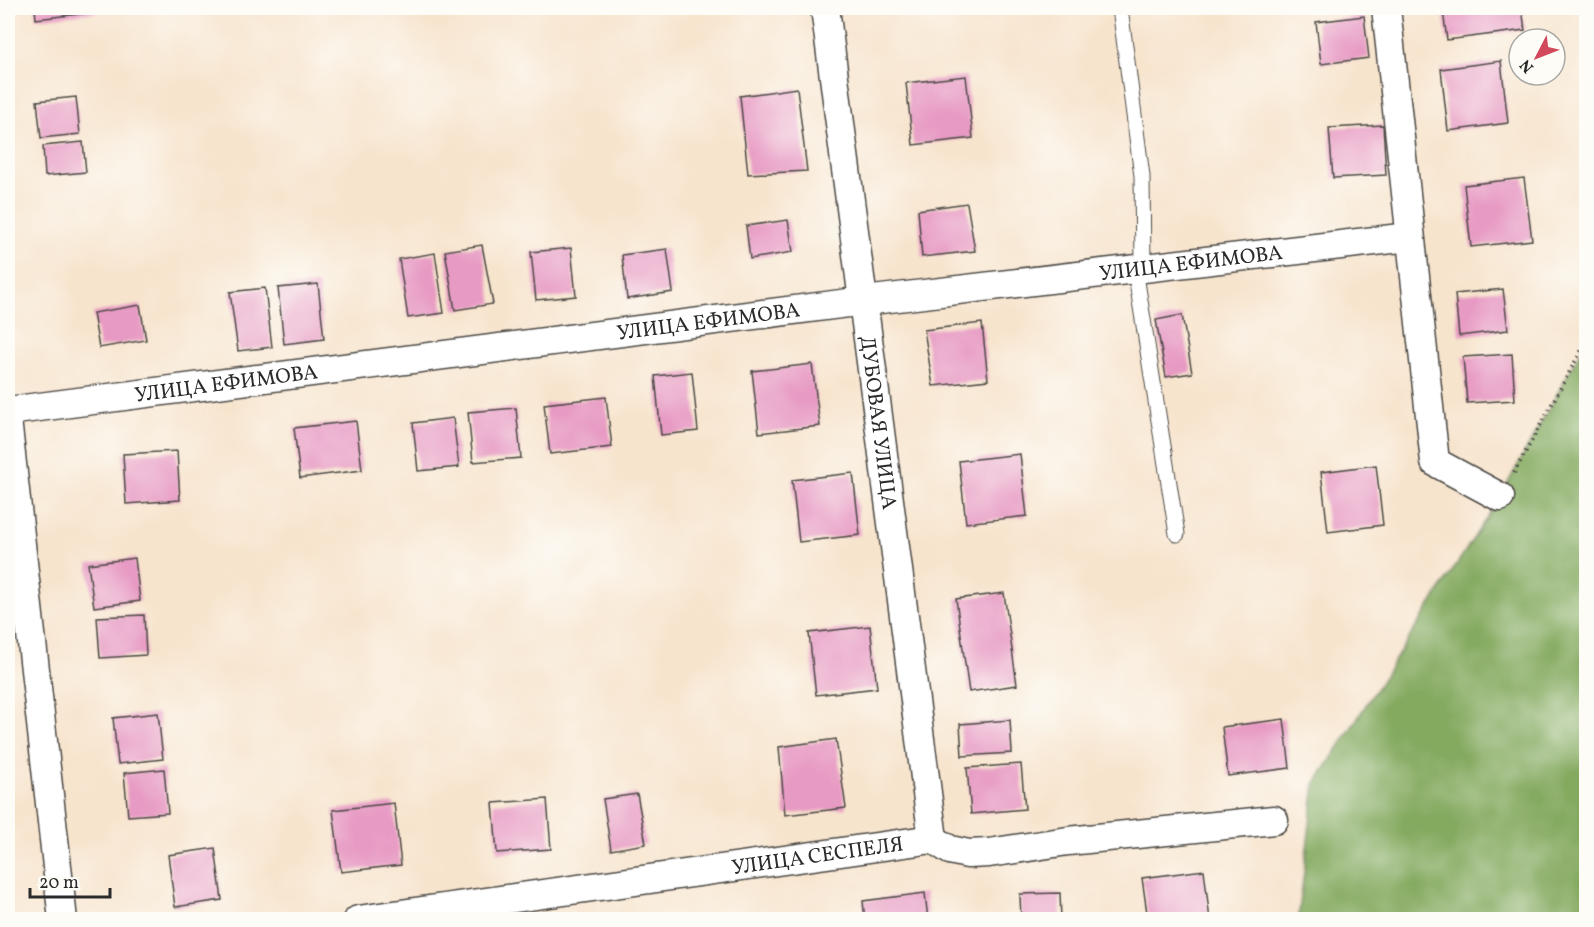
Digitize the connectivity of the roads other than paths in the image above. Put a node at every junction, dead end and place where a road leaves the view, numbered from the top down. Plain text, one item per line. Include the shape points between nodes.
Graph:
1 (825, 8) edge
2 (1120, 8) edge
3 (1386, 8) edge
4 (1410, 237) junction
5 (1139, 268) junction
6 (864, 301) junction
7 (8, 411) edge
8 (8, 428) edge
9 (1500, 497) road end
10 (1178, 534) dead end
11 (1274, 820) dead end
12 (933, 839) junction
13 (63, 920) edge
14 (358, 920) edge

1 - 6 street, ДУБОВАЯ УЛИЦА
2 - 5 lane via 1142,176
3 - 4 street
4 - 5 street, УЛИЦА ЕФИМОВА
4 - 9 street via 1435,462
5 - 6 street, УЛИЦА ЕФИМОВА
5 - 10 lane
6 - 7 street, УЛИЦА ЕФИМОВА
6 - 12 street, ДУБОВАЯ УЛИЦА
8 - 13 street
11 - 12 street, УЛИЦА СЕСПЕЛЯ via 989,853 950,850
12 - 14 street, УЛИЦА СЕСПЕЛЯ

